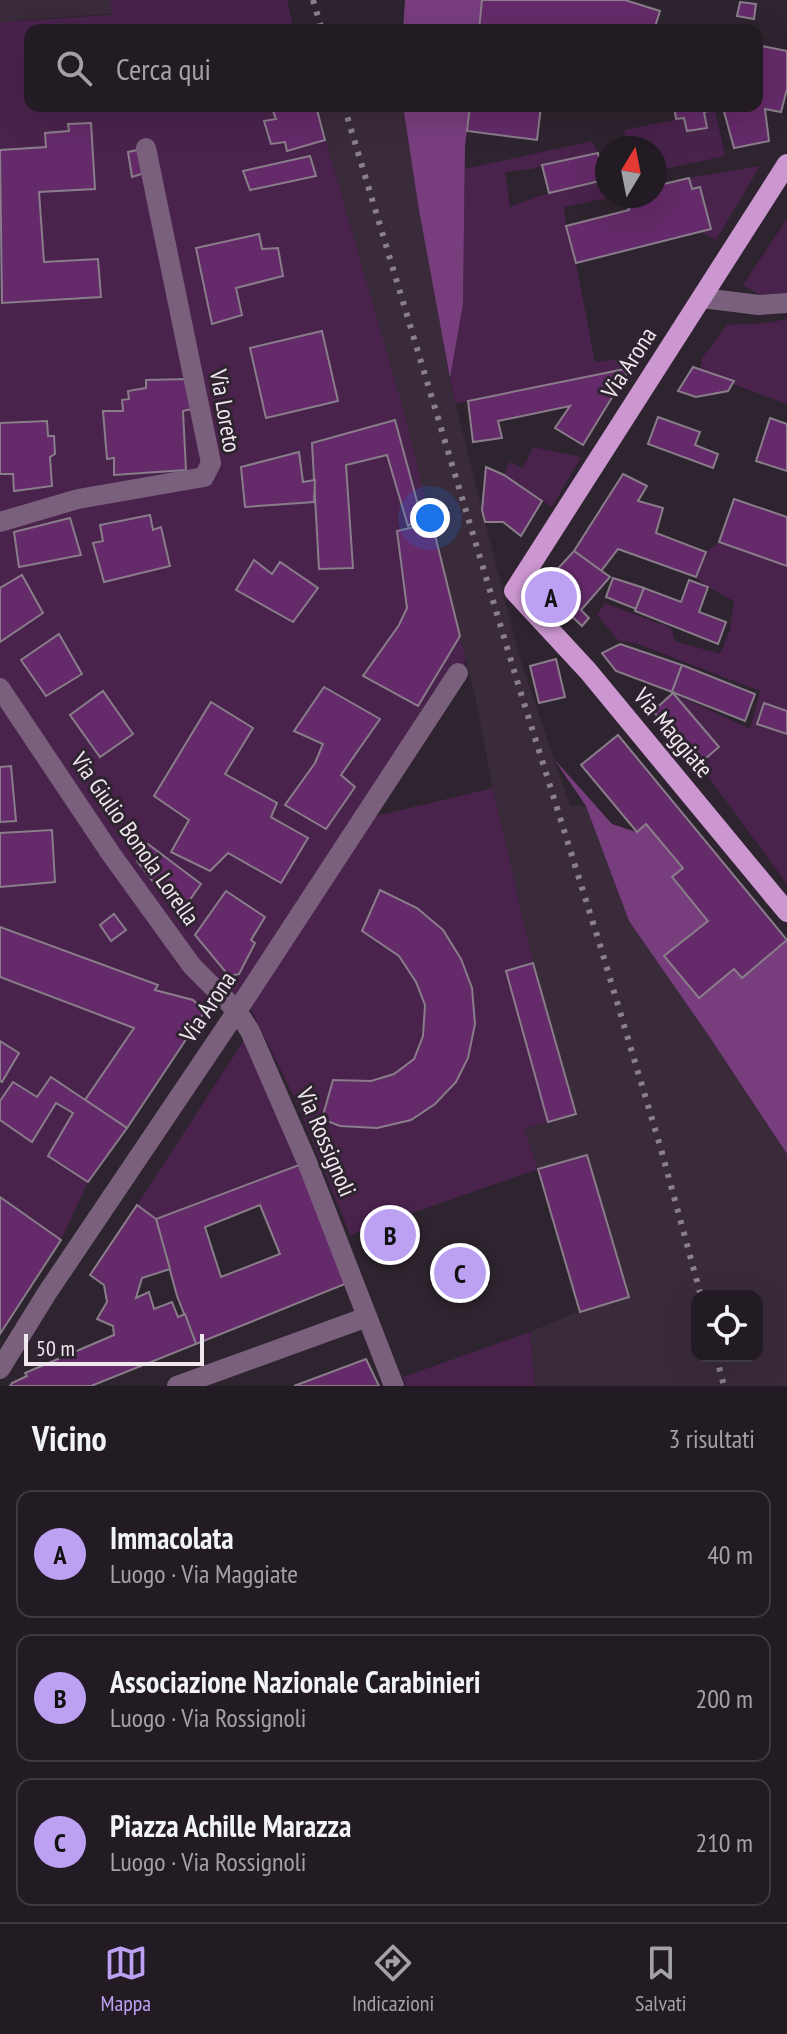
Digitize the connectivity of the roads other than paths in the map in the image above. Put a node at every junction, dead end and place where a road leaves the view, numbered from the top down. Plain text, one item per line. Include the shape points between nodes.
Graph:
1 (146, 148) dead end
2 (787, 164) edge
3 (702, 298) junction
4 (787, 303) edge
5 (0, 522) edge
6 (514, 591) joint
7 (458, 673) dead end
8 (0, 688) edge
9 (787, 912) edge
10 (237, 1011) junction
11 (367, 1317) junction
12 (0, 1369) edge
13 (177, 1386) edge
14 (394, 1386) edge

1 - 5 street, Via Loreto via 211,463 204,477 78,499
2 - 3 main road, Via Arona
3 - 4 street
3 - 6 main road, Via Arona
6 - 9 main road, Via Maggiate via 588,671
7 - 10 street, Via Arona
8 - 10 street, Via Giulio Bonola Lorella via 192,966
10 - 11 street, Via Rossignoli via 307,1162
10 - 12 street, Via Arona
11 - 13 street
11 - 14 street, Via Rossignoli

